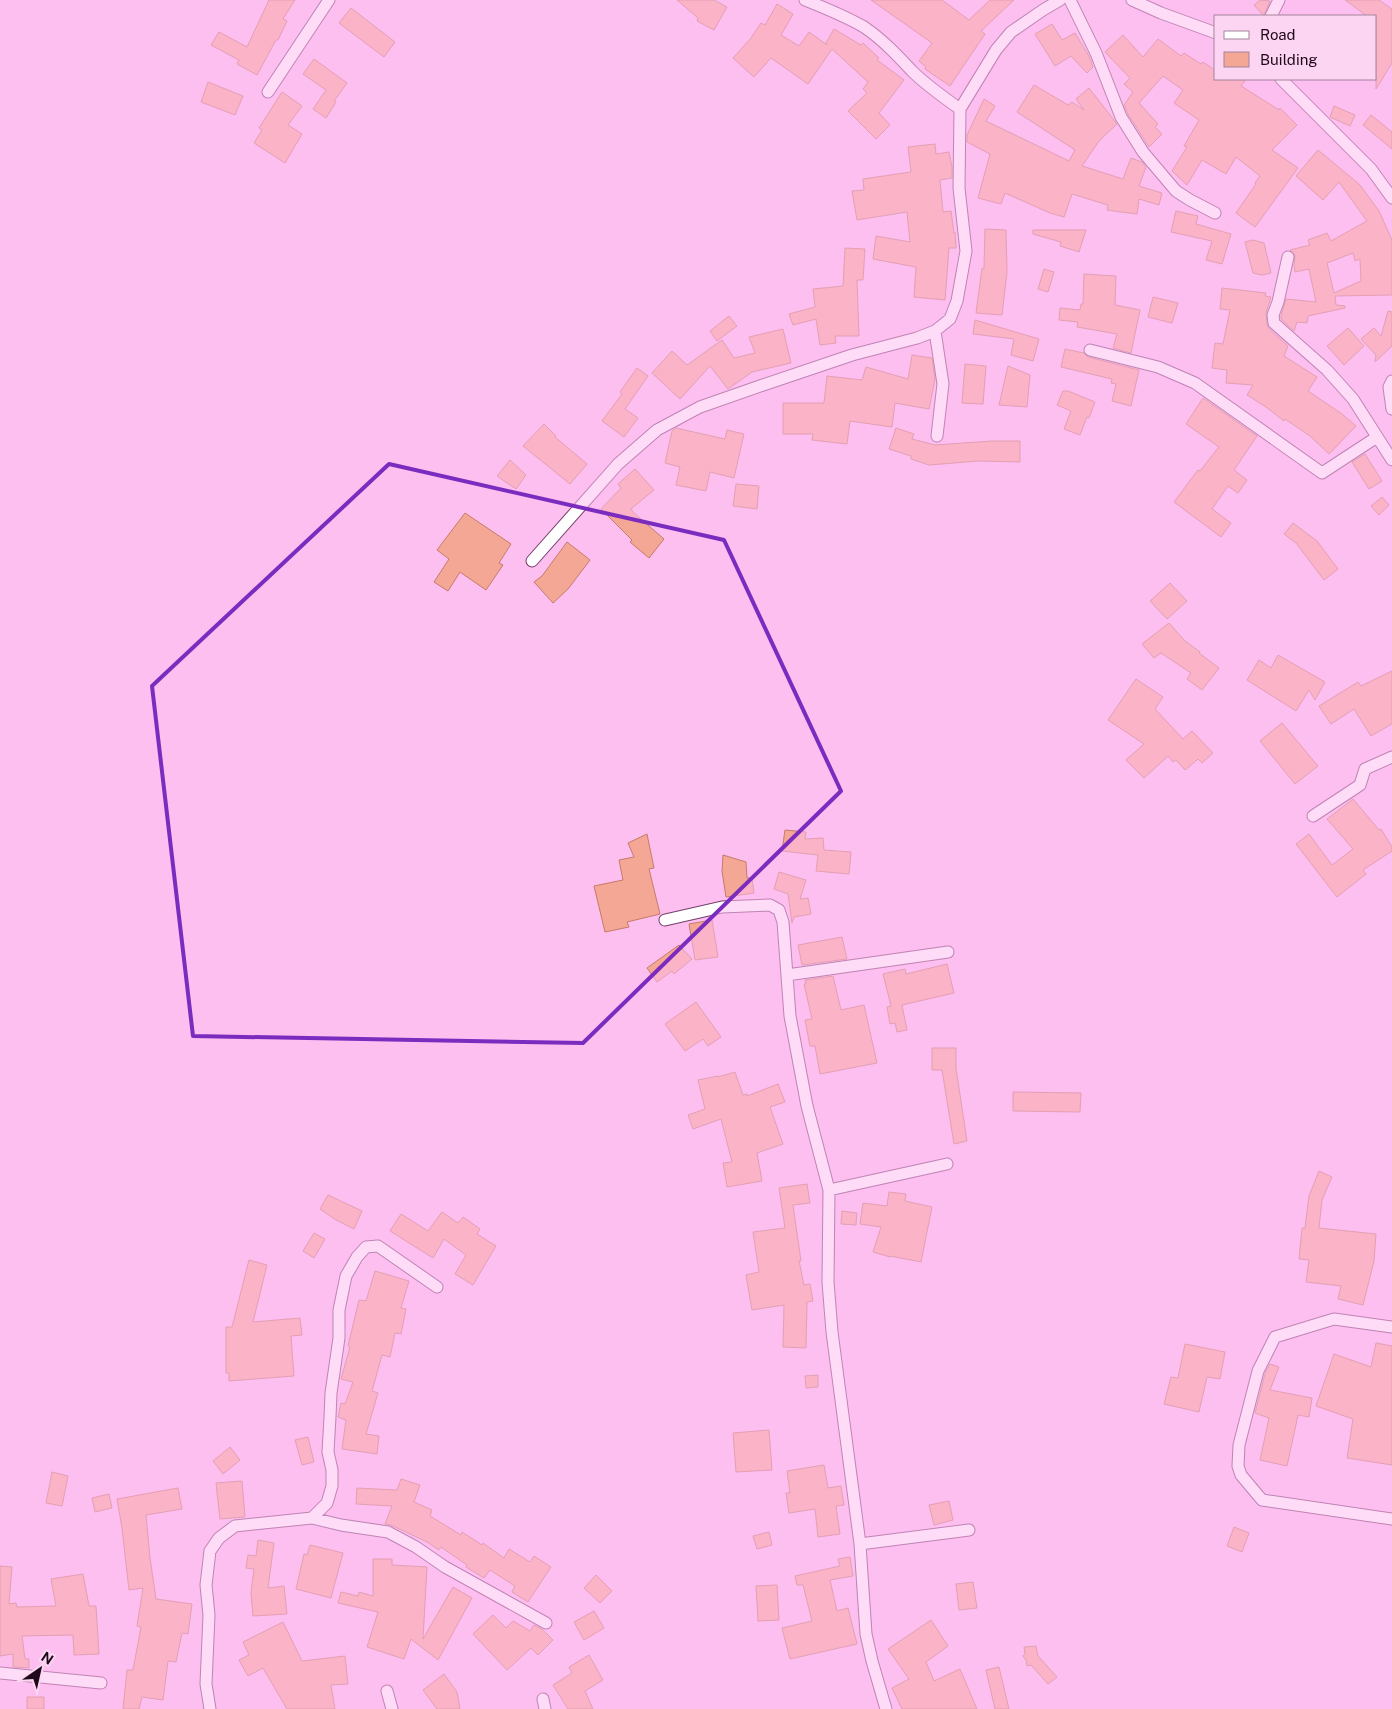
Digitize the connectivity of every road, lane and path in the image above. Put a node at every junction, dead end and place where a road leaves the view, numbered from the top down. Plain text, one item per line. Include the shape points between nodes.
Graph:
1 (329, 0) edge
2 (805, 0) edge
3 (1060, 0) edge
4 (1070, 0) edge
5 (1132, 0) edge
6 (1279, 0) edge
7 (1272, 15) edge
8 (1214, 32) edge
9 (1281, 80) edge
10 (268, 92) dead end
11 (960, 109) junction
12 (1392, 198) edge
13 (1216, 213) dead end
14 (1288, 257) dead end
15 (936, 331) junction
16 (1090, 350) dead end
17 (1392, 381) edge
18 (1392, 409) edge
19 (937, 436) dead end
20 (1377, 437) junction
21 (1392, 460) edge
22 (532, 561) dead end
23 (1392, 757) edge
24 (1314, 816) dead end
25 (665, 920) dead end
26 (948, 952) dead end
27 (787, 975) junction
28 (948, 1164) dead end
29 (829, 1190) junction
30 (437, 1287) dead end
31 (1392, 1328) edge
32 (312, 1518) junction
33 (1392, 1519) edge
34 (969, 1530) dead end
35 (860, 1544) junction
36 (546, 1623) dead end
37 (0, 1673) edge
38 (101, 1683) dead end
39 (387, 1692) dead end
40 (210, 1709) edge
41 (392, 1709) edge
42 (886, 1709) edge

1 - 10 street
2 - 11 street via 865,28 933,90
3 - 11 street via 1011,32 996,50
4 - 13 street via 1121,116 1143,152 1176,191
5 - 8 street
6 - 7 street
9 - 12 street via 1371,169
11 - 15 street via 959,188 966,250 957,301 950,319
14 - 20 street via 1273,315 1274,323 1327,370 1353,399
15 - 19 street via 943,384
15 - 22 street via 763,384 700,407 657,430 618,464
16 - 20 street via 1158,367 1195,383 1322,473
17 - 18 street
20 - 21 street
23 - 24 street via 1365,769 1360,785
25 - 27 street via 722,907 770,904 779,910 783,922
26 - 27 street
27 - 29 street via 790,1016 807,1106
28 - 29 street
29 - 35 street via 828,1273 832,1332
30 - 32 street via 378,1246 366,1247 346,1276 339,1310 339,1338 331,1393 328,1452 332,1486 327,1503
31 - 33 street via 1334,1319 1275,1337 1258,1371 1239,1445 1238,1466 1241,1475 1262,1500
32 - 36 street via 388,1532
32 - 40 street via 234,1526 219,1538 210,1551 206,1585 209,1615 206,1684
34 - 35 street
35 - 42 street via 866,1634
37 - 38 street
39 - 41 street

